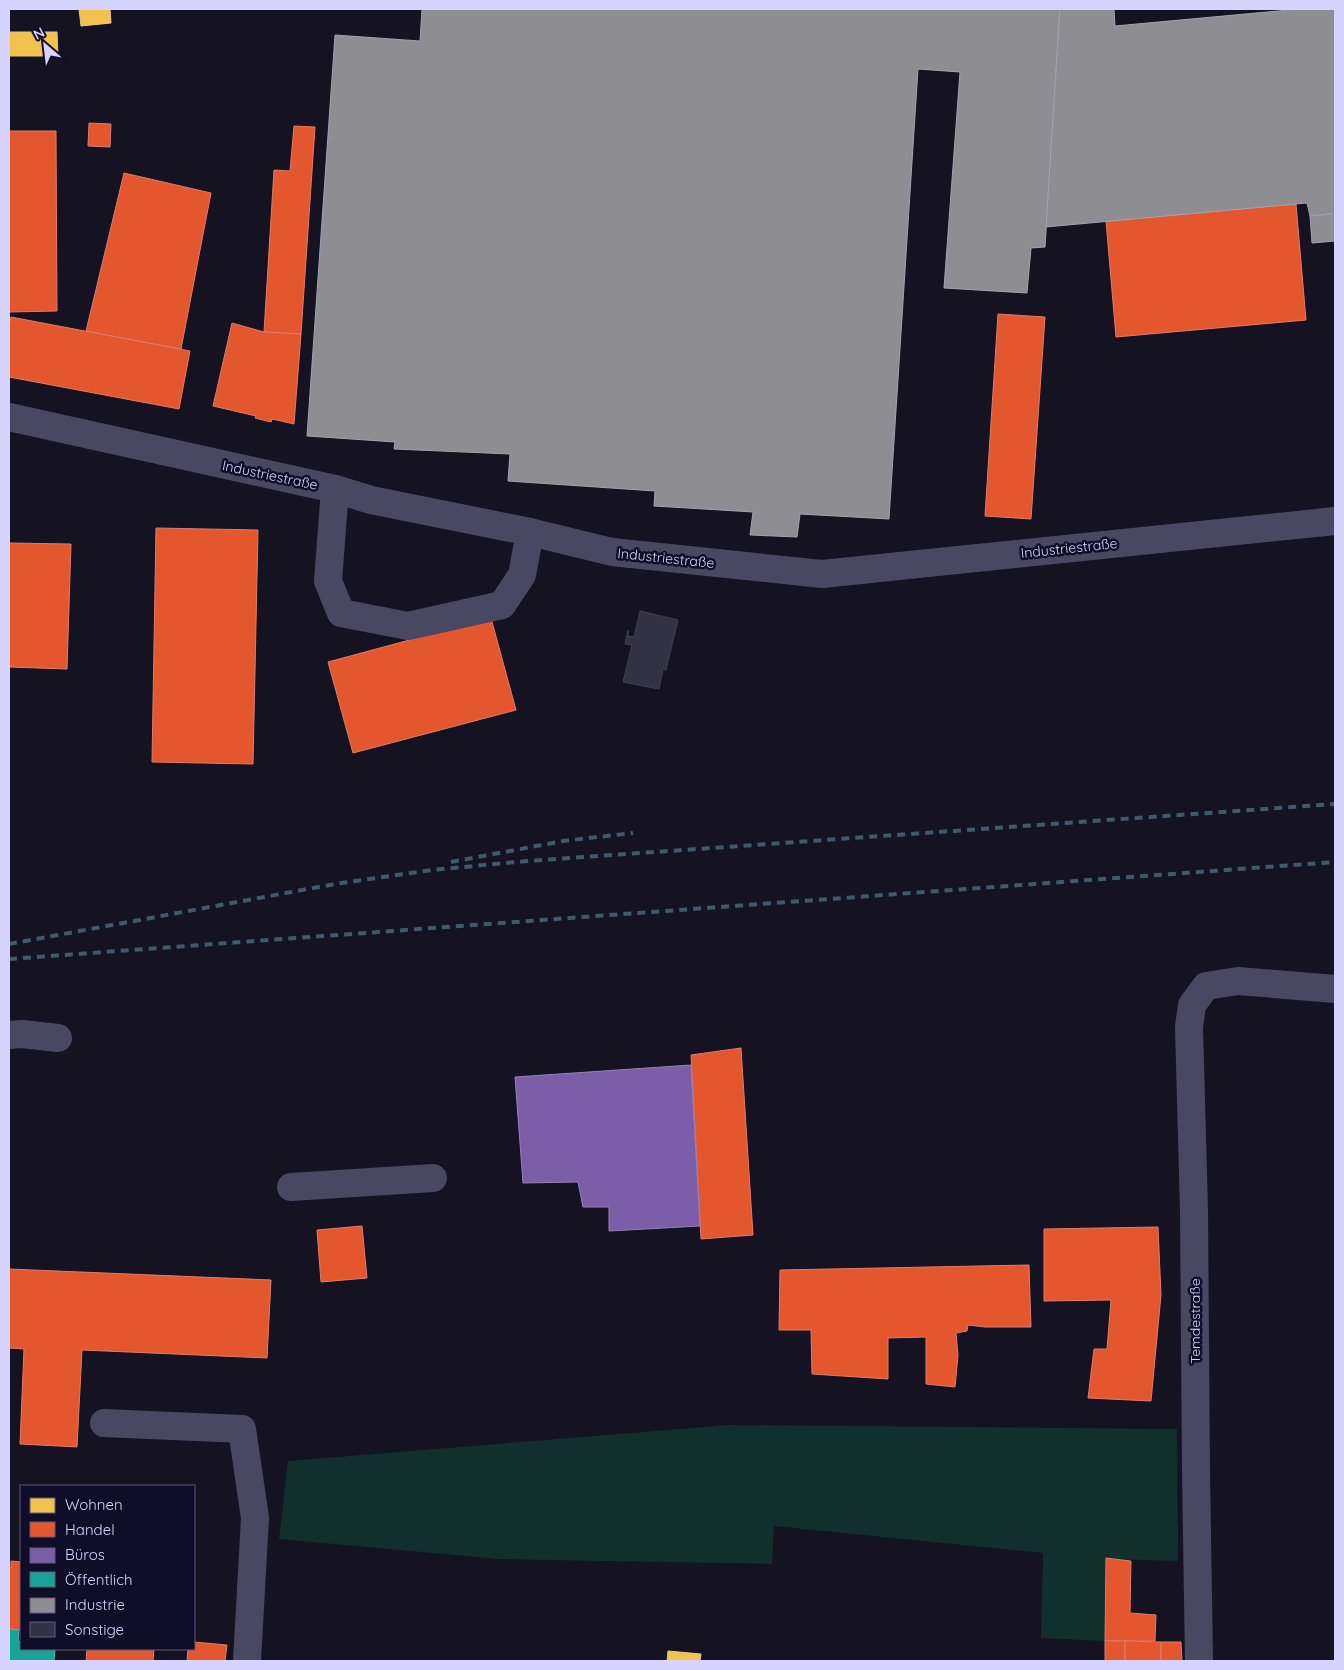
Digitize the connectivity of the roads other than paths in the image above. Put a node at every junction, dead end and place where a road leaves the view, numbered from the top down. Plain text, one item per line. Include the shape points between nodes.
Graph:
1 (9, 417) edge
2 (335, 489) junction
3 (1335, 521) edge
4 (530, 532) junction
5 (1335, 989) edge
6 (9, 1034) edge
7 (58, 1038) dead end
8 (433, 1178) dead end
9 (291, 1187) dead end
10 (104, 1423) dead end
11 (247, 1661) edge
12 (1199, 1661) edge

1 - 2 street, Industriestraße
2 - 4 street, Industriestraße via 372,500
2 - 4 street via 328,581 341,613 408,626 502,605 522,575
3 - 4 street, Industriestraße via 822,574 612,552
5 - 12 street, Temdestraße via 1238,981 1206,986 1192,1005 1189,1027
6 - 7 street
8 - 9 street
10 - 11 street via 242,1429 255,1518

